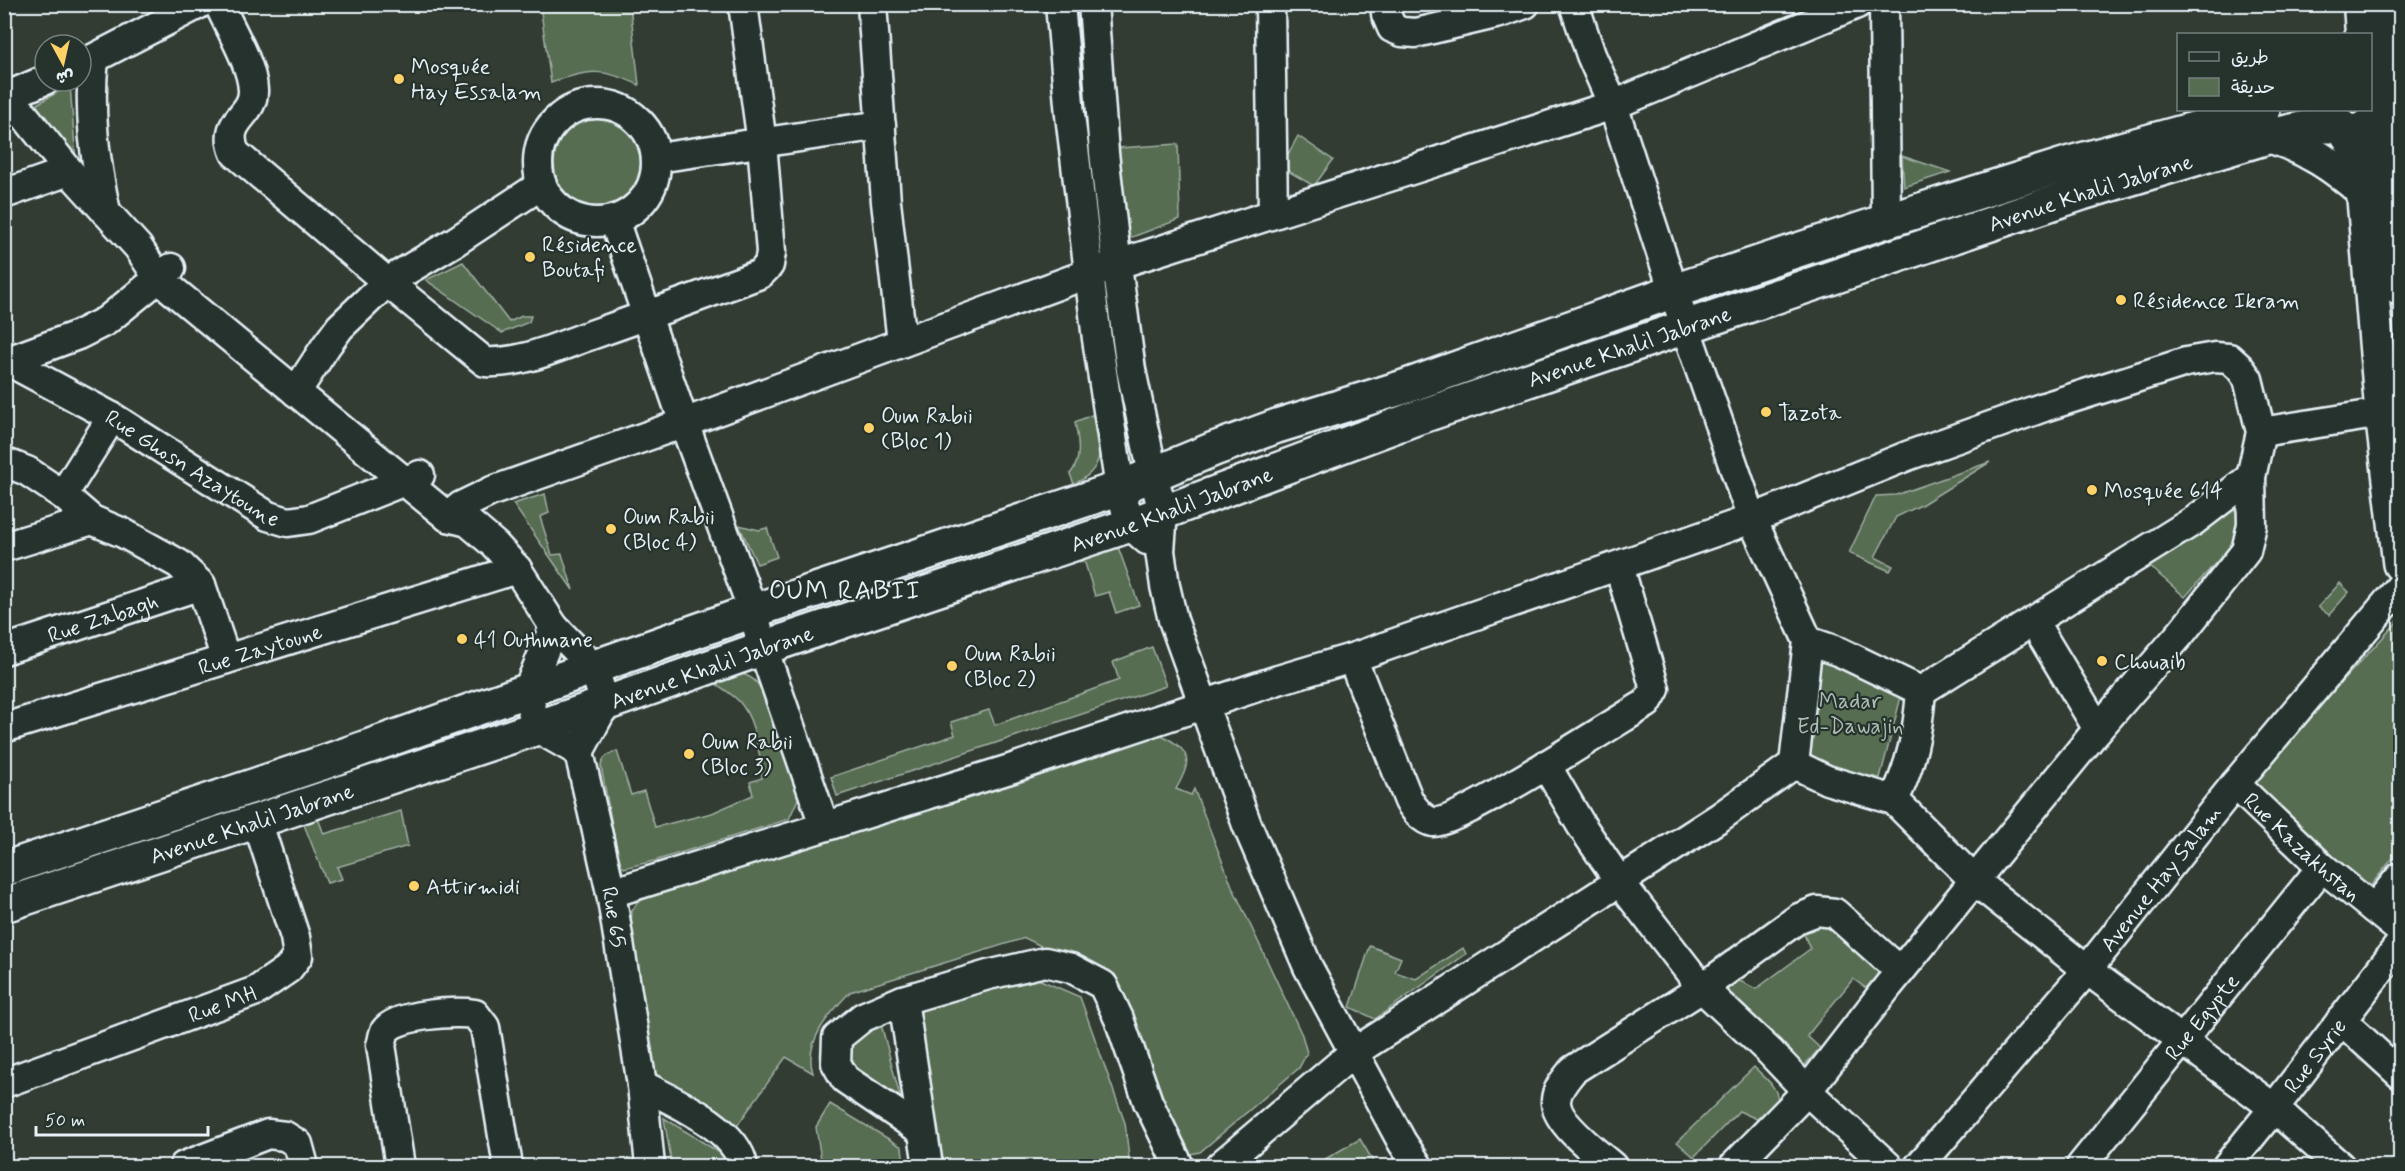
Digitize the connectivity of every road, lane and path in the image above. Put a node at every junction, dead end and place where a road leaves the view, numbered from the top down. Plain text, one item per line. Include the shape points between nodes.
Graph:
1 (199, 4) edge
2 (219, 4) edge
3 (743, 4) edge
4 (872, 4) edge
5 (1060, 4) edge
6 (1093, 4) edge
7 (1270, 4) edge
8 (1386, 4) edge
9 (1574, 4) edge
10 (1881, 6) edge
11 (2373, 6) edge
12 (1508, 7) edge
13 (2360, 33) edge
14 (2400, 41) edge
15 (93, 59) edge
16 (2384, 74) edge
17 (33, 84) edge
18 (7, 93) edge
19 (91, 93) edge
20 (1613, 105) junction
21 (2392, 111) edge
22 (2337, 121) edge
23 (2267, 123) edge
24 (881, 124) junction
25 (762, 143) junction
26 (657, 158) junction
27 (69, 171) junction
28 (541, 185) junction
29 (2364, 192) junction
30 (4, 195) edge
31 (107, 214) junction
32 (1273, 214) junction
33 (614, 220) junction
34 (1886, 221) junction
35 (2397, 231) edge
36 (1117, 266) junction
37 (1090, 273) junction
38 (165, 274) junction
39 (387, 282) junction
40 (2400, 288) edge
41 (1674, 291) junction
42 (647, 315) junction
43 (1685, 326) junction
44 (902, 342) junction
45 (6, 360) edge
46 (300, 385) junction
47 (2382, 413) junction
48 (112, 417) junction
49 (684, 423) junction
50 (2261, 432) junction
51 (4, 462) edge
52 (1153, 474) junction
53 (2251, 477) junction
54 (414, 478) junction
55 (1120, 488) junction
56 (63, 495) junction
57 (1163, 512) junction
58 (459, 515) junction
59 (1752, 519) junction
60 (92, 520) junction
61 (1130, 525) junction
62 (4, 547) edge
63 (1160, 551) junction
64 (2400, 564) edge
65 (1619, 566) junction
66 (517, 569) junction
67 (201, 585) junction
68 (2400, 587) edge
69 (753, 611) junction
70 (2033, 621) junction
71 (554, 627) junction
72 (1808, 641) junction
73 (763, 648) junction
74 (4, 650) edge
75 (1352, 658) junction
76 (226, 659) junction
77 (594, 668) junction
78 (1921, 691) junction
79 (527, 692) junction
80 (605, 704) junction
81 (1204, 706) junction
82 (4, 728) edge
83 (537, 728) junction
84 (2098, 729) junction
85 (579, 752) junction
86 (1794, 764) junction
87 (1546, 765) junction
88 (2235, 784) junction
89 (1894, 800) junction
90 (257, 821) junction
91 (824, 825) junction
92 (2322, 867) junction
93 (4, 869) edge
94 (2400, 877) edge
95 (1619, 881) junction
96 (1975, 881) junction
97 (611, 893) junction
98 (4, 905) edge
99 (2374, 909) junction
100 (2400, 930) edge
101 (2400, 944) edge
102 (2087, 970) junction
103 (1900, 971) junction
104 (1702, 988) junction
105 (903, 1000) junction
106 (2341, 1020) junction
107 (2184, 1041) junction
108 (1353, 1053) junction
109 (2400, 1074) edge
110 (4, 1083) edge
111 (642, 1085) junction
112 (1807, 1091) junction
113 (2274, 1108) junction
114 (922, 1131) junction
115 (184, 1167) edge
116 (304, 1167) edge
117 (400, 1167) edge
118 (508, 1167) edge
119 (650, 1167) edge
120 (743, 1167) edge
121 (928, 1167) edge
122 (1179, 1167) edge
123 (1220, 1167) edge
124 (1418, 1167) edge
125 (1612, 1167) edge
126 (1734, 1167) edge
127 (1887, 1167) edge
128 (1919, 1167) edge
129 (2081, 1167) edge
130 (2227, 1167) edge
131 (2340, 1167) edge

1 - 15 street
2 - 39 street via 247,67 253,93 250,105 232,128 230,141 235,153
3 - 25 street
4 - 24 street
5 - 37 street
6 - 36 street
7 - 32 street
8 - 12 street via 1392,28 1416,33
9 - 20 street
10 - 20 street
10 - 34 street
11 - 13 street
11 - 14 main road
11 - 16 street
16 - 21 main road
17 - 18 street
18 - 27 street
19 - 31 street via 98,173
20 - 32 street
20 - 41 street
21 - 22 main road, Avenue Khalil Jabrane via 2368,130 2355,131
21 - 35 main road via 2383,158
22 - 23 main road, Avenue Khalil Jabrane via 2313,126
22 - 29 main road via 2358,155
23 - 29 main road via 2290,142 2326,161
23 - 34 main road, Avenue Khalil Jabrane via 2067,164
23 - 43 main road, Avenue Khalil Jabrane via 2082,193
24 - 25 street
24 - 44 street
25 - 26 street
25 - 42 street via 769,265 760,274
26 - 28 street via 652,139 641,123 625,111 607,105 587,105 568,112 553,124 542,141 538,160
26 - 33 street via 655,179 646,197 632,212
27 - 30 street
27 - 31 street
28 - 33 street via 568,215 591,222
28 - 39 street
29 - 47 main road
31 - 38 street
32 - 36 street
33 - 42 street
34 - 41 main road, Avenue Khalil Jabrane
35 - 40 main road
36 - 37 street
36 - 52 street via 1131,370
37 - 44 street
37 - 55 street
38 - 45 street via 106,321
38 - 46 street
39 - 42 street via 485,362 503,363 528,357
39 - 46 street via 340,327
41 - 43 street
41 - 52 main road, Avenue Khalil Jabrane via 1404,387 1276,426
42 - 49 street
43 - 57 main road, Avenue Khalil Jabrane via 1416,417
43 - 59 street
44 - 49 street
45 - 48 street, Rue Ghosn Azaytoune
46 - 54 street
47 - 50 street
47 - 64 main road
48 - 54 street, Rue Ghosn Azaytoune via 268,516 288,522 309,519
48 - 56 street
49 - 58 street via 492,491
49 - 69 street
50 - 53 street
50 - 59 street via 2248,379 2229,358 2215,357 2186,362 2044,407 1907,456
51 - 56 street via 27,471
52 - 55 main road, Avenue Khalil Jabrane
52 - 57 street
53 - 70 street via 2195,520
53 - 84 street via 2252,525 2246,550
54 - 58 street
55 - 61 street
55 - 69 main road, Avenue Khalil Jabrane
56 - 60 street
57 - 61 main road, Avenue Khalil Jabrane
57 - 63 street
58 - 66 street
59 - 65 street
59 - 72 street
60 - 62 street
60 - 67 street via 179,564
61 - 63 street
61 - 73 main road, Avenue Khalil Jabrane
63 - 81 street via 1173,620
65 - 75 street
65 - 87 street via 1655,689 1647,703
66 - 71 street
66 - 76 street, Rue Zaytoune
67 - 74 street, Rue Zabagh
67 - 76 street
68 - 88 street, Avenue Hay Salam
69 - 73 street
69 - 77 main road, Avenue Khalil Jabrane
70 - 78 street
70 - 84 street
71 - 77 street
71 - 79 street
72 - 78 street
72 - 86 street
73 - 80 main road, Avenue Khalil Jabrane
73 - 91 street
75 - 81 street
75 - 87 street via 1409,801 1417,813 1432,822 1451,818
76 - 82 street, Rue Zaytoune
77 - 79 main road, Avenue Khalil Jabrane
77 - 80 street
78 - 89 street via 1908,772
79 - 83 street
79 - 93 main road, Avenue Khalil Jabrane
80 - 83 main road, Avenue Khalil Jabrane
80 - 85 street
81 - 91 street
81 - 108 street via 1247,825 1303,956
83 - 85 street
83 - 90 main road, Avenue Khalil Jabrane
84 - 96 street
85 - 97 street, Rue 65
86 - 89 street via 1827,780
86 - 95 street
87 - 95 street
88 - 92 street, Rue Kazakhstan
88 - 102 street, Avenue Hay Salam
89 - 96 street
90 - 98 main road, Avenue Khalil Jabrane
90 - 110 street, Rue MH via 295,937 298,956 288,969 256,991
91 - 97 street
92 - 99 street, Rue Kazakhstan
92 - 107 street, Rue Egypte
94 - 99 street
95 - 104 street
95 - 108 street
96 - 102 street
96 - 103 street
97 - 111 street, Rue 65
99 - 100 street, Rue Kazakhstan
101 - 106 street, Rue Syrie
102 - 107 street
102 - 128 street, Avenue Hay Salam
103 - 104 street via 1835,913 1817,911 1799,918
103 - 112 street
104 - 112 street
104 - 125 street via 1573,1070 1559,1088 1556,1104 1563,1121
105 - 114 street
105 - 114 street via 863,1017 837,1038 836,1063 845,1079
105 - 122 street via 1045,962 1071,968 1103,986 1148,1102
106 - 109 street
106 - 113 street, Rue Syrie
107 - 113 street
107 - 129 street, Rue Egypte
108 - 123 street
108 - 124 street
111 - 119 street, Rue 65
111 - 120 street via 686,1107 716,1129 732,1142
112 - 126 street
112 - 127 street
113 - 130 street, Rue Syrie
113 - 131 street
114 - 121 street
115 - 116 street via 268,1134 285,1136 298,1144
117 - 118 street via 381,1045 386,1030 400,1020 459,1011 475,1014 485,1027

